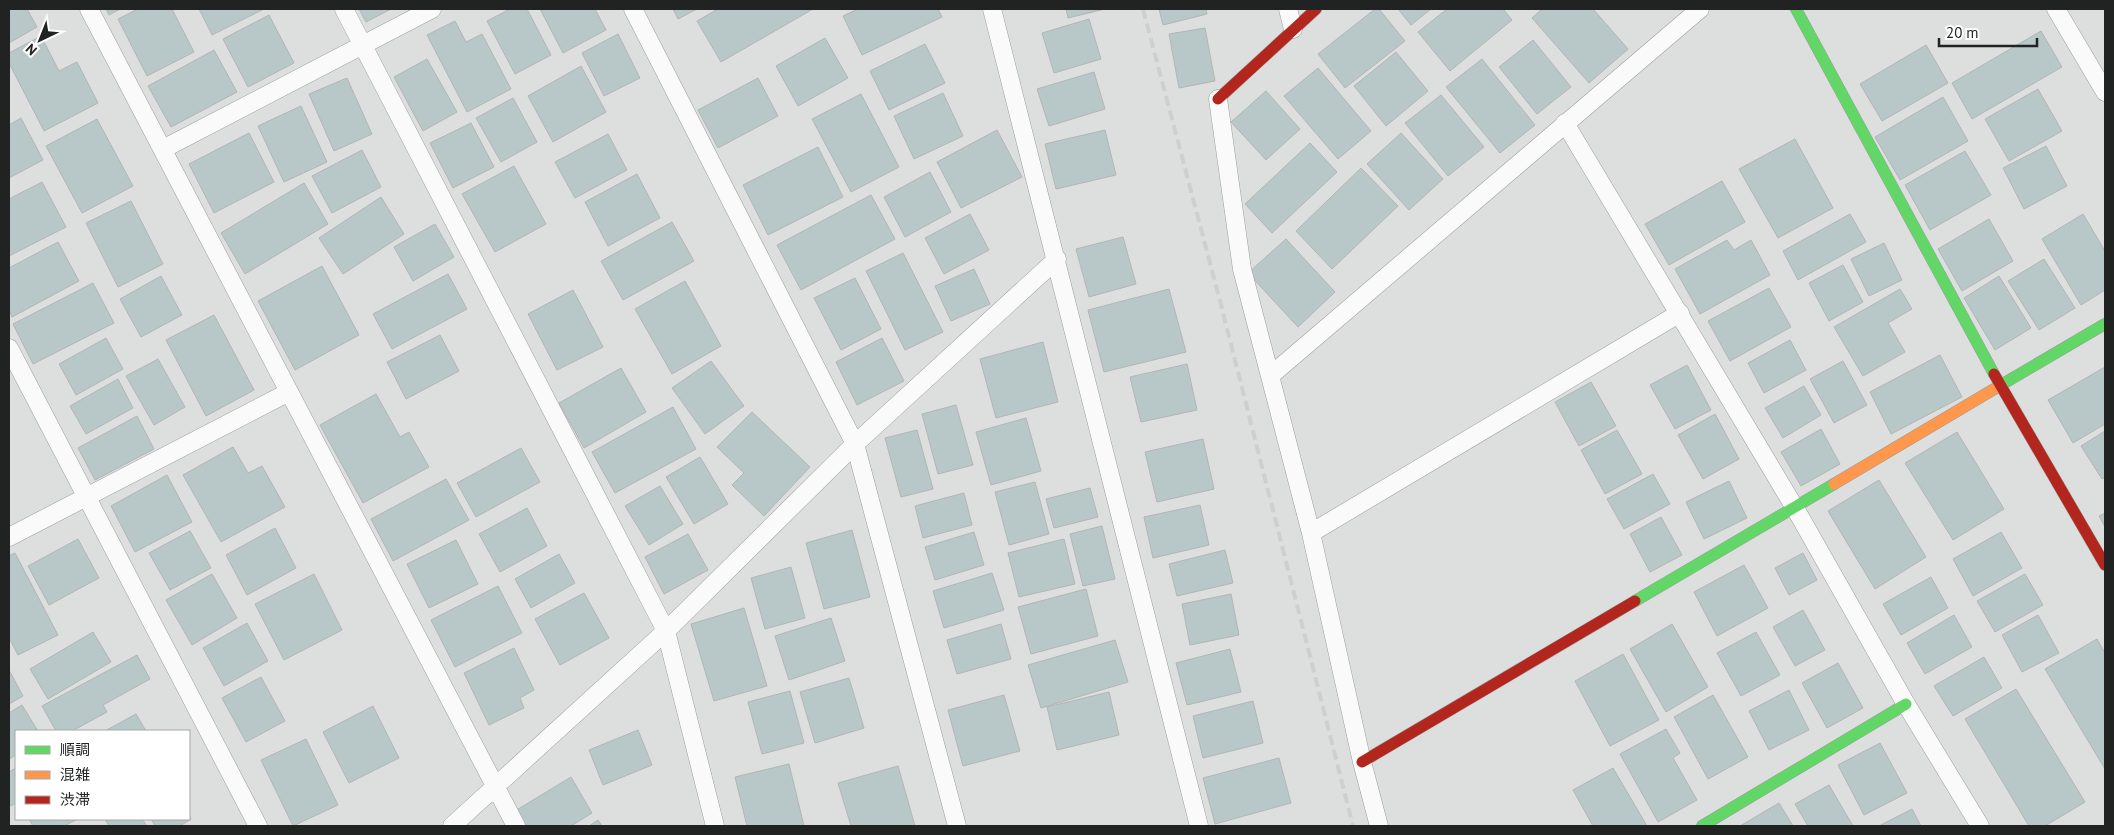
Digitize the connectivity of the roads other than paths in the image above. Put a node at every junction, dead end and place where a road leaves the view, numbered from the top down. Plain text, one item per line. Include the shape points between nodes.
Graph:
1 (89, 9) edge
2 (344, 9) edge
3 (432, 9) edge
4 (633, 9) edge
5 (992, 9) edge
6 (1288, 9) edge
7 (1316, 9) edge
8 (1700, 9) edge
9 (1796, 9) edge
10 (2056, 9) edge
11 (1293, 29) junction
12 (363, 46) junction
13 (2105, 92) edge
14 (1218, 99) joint
15 (1565, 123) junction
16 (163, 149) junction
17 (1057, 259) junction
18 (1680, 313) junction
19 (2105, 324) edge
20 (9, 348) edge
21 (1270, 376) junction
22 (2001, 386) junction
23 (289, 392) junction
24 (855, 444) junction
25 (86, 498) junction
26 (1795, 508) junction
27 (1311, 533) junction
28 (9, 537) edge
29 (2105, 565) edge
30 (666, 631) junction
31 (1906, 704) junction
32 (1362, 762) junction
33 (495, 785) junction
34 (1709, 825) edge
35 (258, 826) edge
36 (452, 826) edge
37 (516, 826) edge
38 (715, 826) edge
39 (957, 826) edge
40 (1199, 826) edge
41 (1379, 826) edge
42 (1980, 826) edge

1 - 16 lane
2 - 12 lane
3 - 12 lane
4 - 24 lane
5 - 17 lane
6 - 11 lane
7 - 11 street
8 - 15 lane
9 - 22 street
10 - 13 lane
11 - 14 street
12 - 16 lane
12 - 30 lane
14 - 21 lane via 1242,269
15 - 18 lane
15 - 21 lane
16 - 23 lane
17 - 24 lane
17 - 40 lane
18 - 26 lane
18 - 27 lane
19 - 22 street
20 - 25 lane
21 - 27 lane
22 - 26 street
22 - 29 street
23 - 25 lane
23 - 33 lane
24 - 30 lane
24 - 39 lane
25 - 28 lane
25 - 35 lane
26 - 31 lane
26 - 32 street
27 - 32 lane
30 - 33 lane
30 - 38 lane
31 - 34 street
31 - 42 lane
32 - 41 lane
33 - 36 lane
33 - 37 lane

